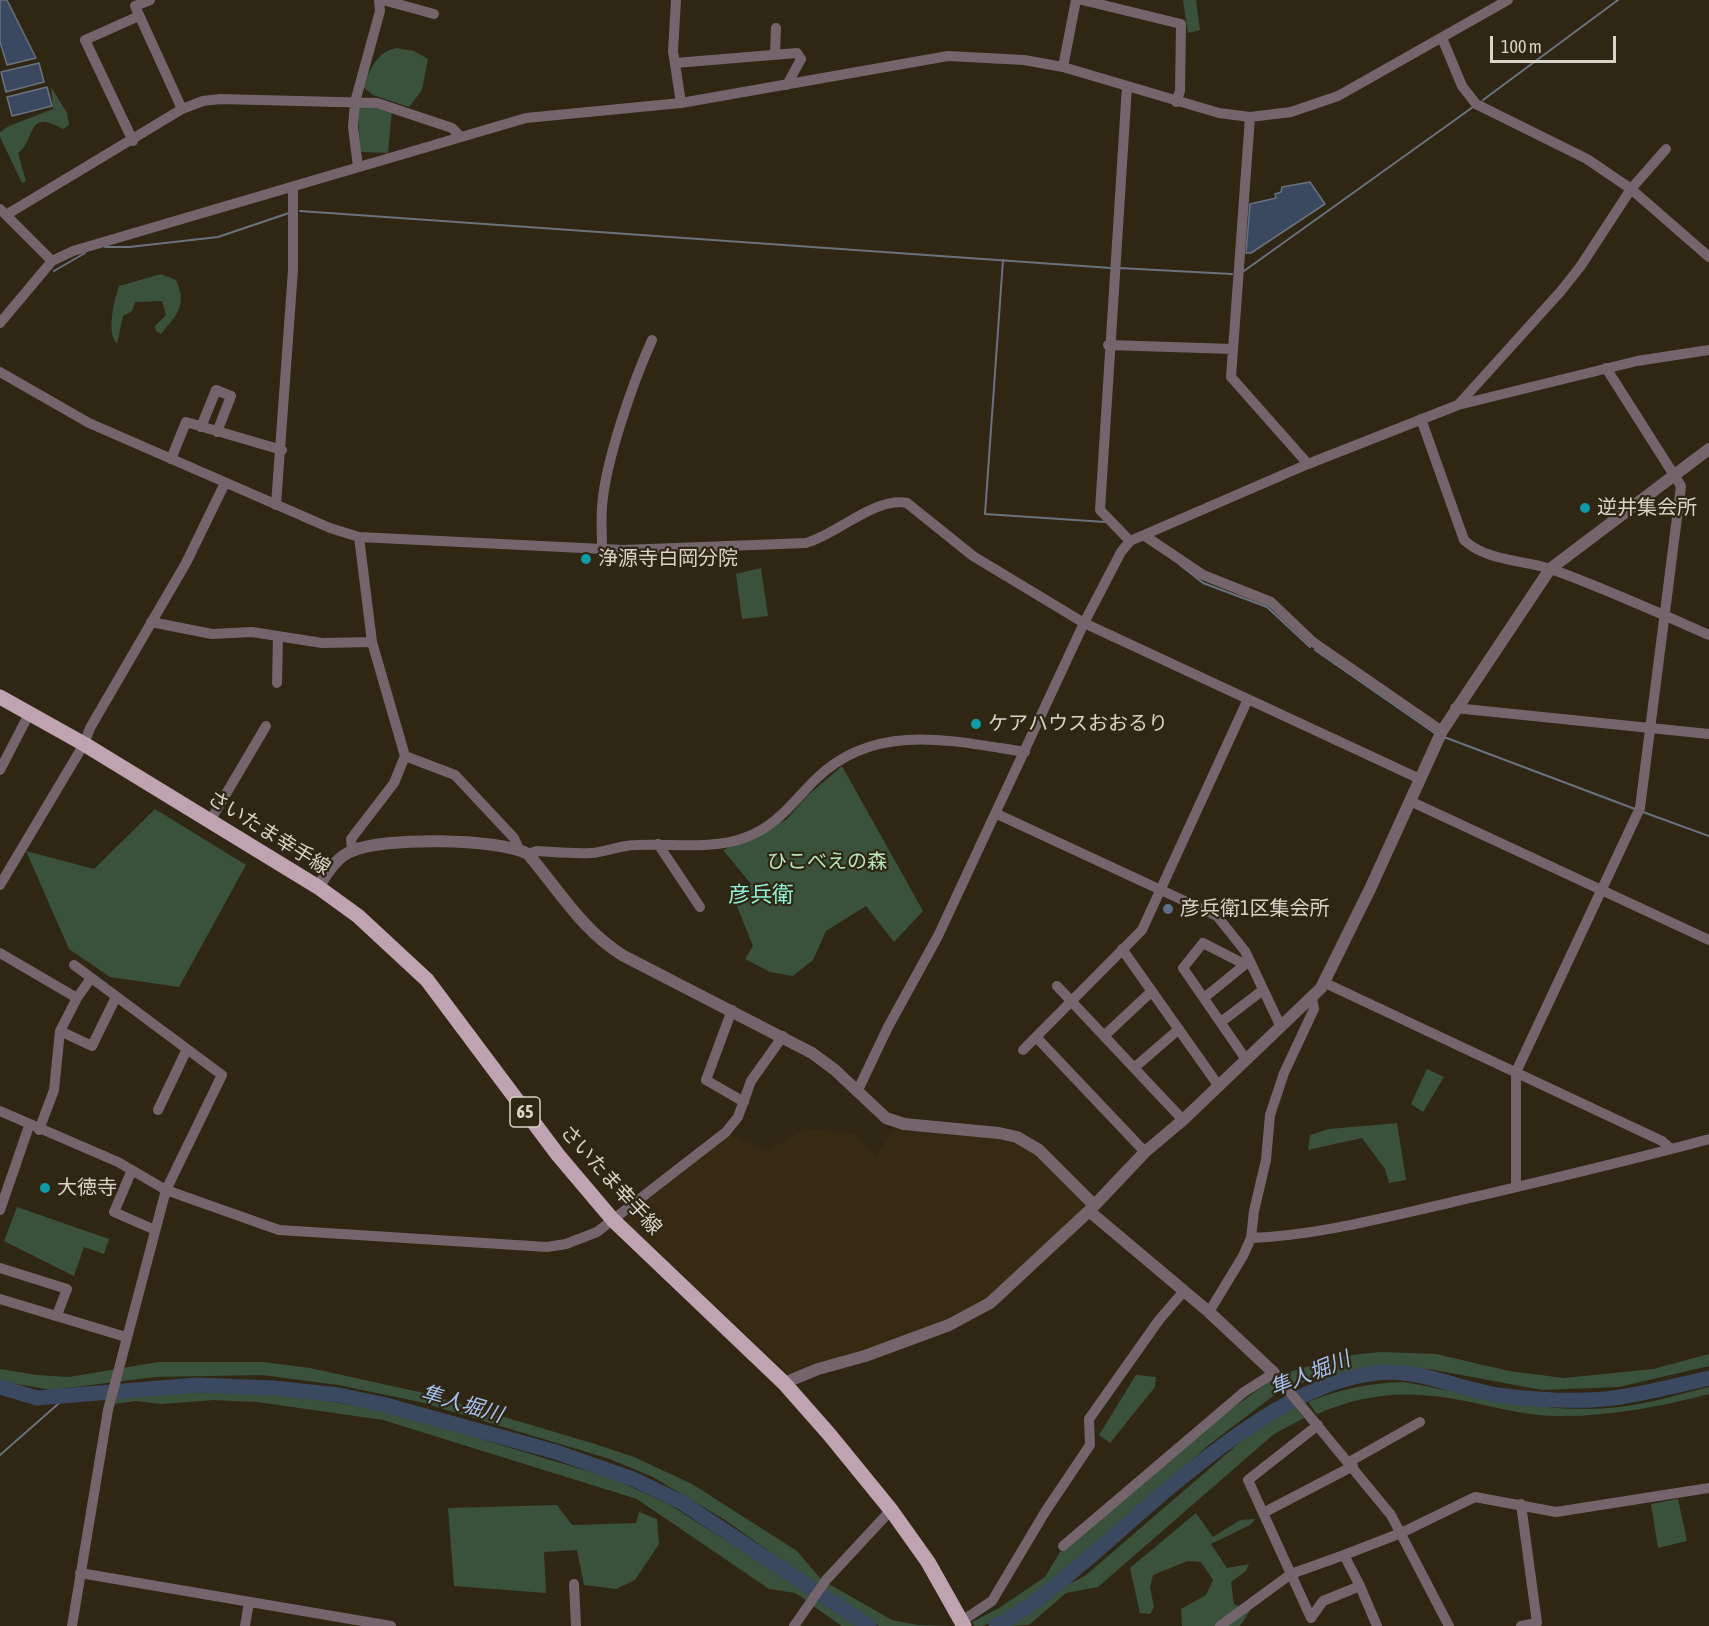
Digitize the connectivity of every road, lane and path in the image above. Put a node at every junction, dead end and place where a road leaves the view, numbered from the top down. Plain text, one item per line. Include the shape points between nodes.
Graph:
1 (150, 0) edge
2 (381, 0) edge
3 (676, 0) edge
4 (1076, 0) edge
5 (1082, 0) edge
6 (1508, 0) edge
7 (434, 14) dead end
8 (139, 16) junction
9 (776, 28) dead end
10 (1442, 38) junction
11 (775, 54) junction
12 (675, 63) junction
13 (1062, 68) junction
14 (787, 85) junction
15 (1127, 86) junction
16 (355, 102) junction
17 (1176, 102) junction
18 (681, 103) junction
19 (182, 109) junction
20 (1250, 117) junction
21 (460, 136) junction
22 (133, 141) junction
23 (1666, 149) dead end
24 (358, 167) junction
25 (293, 187) junction
26 (1631, 189) junction
27 (3, 212) edge
28 (1709, 257) edge
29 (52, 261) junction
30 (0, 323) edge
31 (652, 340) dead end
32 (1108, 345) junction
33 (1233, 349) junction
34 (1709, 350) edge
35 (1606, 368) junction
36 (0, 372) edge
37 (1458, 405) junction
38 (1421, 419) junction
39 (201, 427) junction
40 (217, 432) junction
41 (1709, 449) edge
42 (282, 450) junction
43 (171, 459) junction
44 (1308, 464) junction
45 (1675, 474) junction
46 (225, 483) junction
47 (276, 505) junction
48 (1144, 536) junction
49 (359, 537) junction
50 (1130, 541) junction
51 (602, 549) junction
52 (1550, 569) junction
53 (1663, 614) junction
54 (151, 622) junction
55 (1084, 623) junction
56 (1709, 635) edge
57 (278, 636) junction
58 (372, 642) junction
59 (277, 683) dead end
60 (0, 697) edge
61 (1248, 699) junction
62 (1455, 708) junction
63 (29, 714) junction
64 (266, 726) dead end
65 (1650, 728) junction
66 (1443, 731) junction
67 (1709, 734) edge
68 (84, 744) junction
69 (1025, 752) junction
70 (405, 756) junction
71 (0, 770) edge
72 (1420, 779) junction
73 (1410, 801) junction
74 (997, 814) junction
75 (210, 821) junction
76 (658, 844) junction
77 (352, 850) junction
78 (524, 852) junction
79 (0, 885) edge
80 (318, 887) junction
81 (1161, 889) junction
82 (1601, 889) junction
83 (700, 907) dead end
84 (1709, 940) edge
85 (1122, 949) junction
86 (0, 953) edge
87 (1247, 962) junction
88 (74, 965) dead end
89 (91, 978) junction
90 (1323, 982) junction
91 (1057, 986) dead end
92 (1263, 990) junction
93 (1152, 991) junction
94 (116, 997) junction
95 (77, 998) junction
96 (1204, 998) junction
97 (1312, 998) junction
98 (1071, 1001) junction
99 (732, 1010) junction
100 (1221, 1022) junction
101 (1280, 1025) junction
102 (1179, 1029) junction
103 (60, 1031) junction
104 (783, 1036) junction
105 (1104, 1036) junction
106 (1036, 1037) junction
107 (187, 1049) junction
108 (1023, 1050) dead end
109 (1245, 1058) junction
110 (1134, 1068) junction
111 (1516, 1072) junction
112 (1218, 1085) junction
113 (857, 1092) junction
114 (744, 1102) junction
115 (158, 1110) dead end
116 (0, 1111) edge
117 (1184, 1119) junction
118 (34, 1128) junction
119 (1709, 1139) edge
120 (1671, 1149) junction
121 (1145, 1152) junction
122 (132, 1170) junction
123 (1516, 1187) junction
124 (166, 1190) junction
125 (1092, 1208) junction
126 (0, 1210) edge
127 (614, 1220) junction
128 (155, 1230) junction
129 (1251, 1238) junction
130 (0, 1268) edge
131 (1184, 1291) junction
132 (0, 1299) edge
133 (1209, 1312) junction
134 (57, 1316) junction
135 (126, 1337) junction
136 (1274, 1373) junction
137 (784, 1383) junction
138 (1316, 1421) junction
139 (1420, 1422) dead end
140 (1351, 1464) junction
141 (1709, 1488) edge
142 (1521, 1504) junction
143 (891, 1510) junction
144 (1263, 1513) junction
145 (1401, 1533) junction
146 (1063, 1546) dead end
147 (1344, 1555) junction
148 (80, 1573) junction
149 (1291, 1574) junction
150 (574, 1584) dead end
151 (1360, 1586) junction
152 (249, 1602) junction
153 (963, 1624) edge
154 (797, 1625) edge
155 (72, 1626) edge
156 (245, 1626) edge
157 (391, 1626) edge
158 (576, 1626) edge
159 (1221, 1626) edge
160 (1377, 1626) edge
161 (1449, 1626) edge
162 (1521, 1626) edge

1 - 8 street via 135,6
2 - 7 street
2 - 16 street
3 - 12 street
4 - 13 street
5 - 17 street via 1181,24 1180,92
6 - 10 street
8 - 19 street
8 - 22 street via 85,40
9 - 11 street
10 - 20 street via 1318,104
10 - 26 street via 1462,86 1476,104 1587,159
11 - 12 street
11 - 14 street via 797,52 801,59
12 - 18 street
13 - 14 street via 1024,60 948,57
13 - 15 street
14 - 18 street
15 - 17 street
15 - 32 street
16 - 19 street via 220,99
16 - 21 street via 377,103 452,128
16 - 24 street via 353,127
17 - 20 street
18 - 21 street via 526,118
19 - 22 street
20 - 33 street
21 - 24 street
22 - 27 street
23 - 26 street
24 - 25 street
25 - 29 street via 73,250
25 - 42 street via 293,270
26 - 28 street
26 - 37 street via 1575,273
27 - 29 street
29 - 30 street
31 - 51 street via 610,462 602,506
32 - 33 street
32 - 50 street via 1100,510
33 - 44 street via 1232,377
34 - 35 street
35 - 37 street
35 - 45 street
36 - 43 street via 89,423
37 - 38 street
38 - 44 street
38 - 52 street via 1464,540 1487,554
39 - 40 street
39 - 40 street via 216,390 231,396
39 - 43 street via 186,422
40 - 42 street
41 - 45 street
42 - 47 street
43 - 46 street
44 - 48 street
45 - 52 street
45 - 53 street via 1681,486
46 - 47 street
46 - 54 street
47 - 49 street
48 - 50 street
48 - 66 street via 1203,576 1271,602 1313,642
49 - 51 street
49 - 58 street
50 - 55 street via 1120,552
51 - 55 street via 806,543 896,501 907,503 974,556
52 - 53 street
52 - 62 street
53 - 56 street
53 - 65 street
54 - 57 street via 212,634 252,632
54 - 68 street
55 - 61 street
55 - 69 street
57 - 58 street via 322,643
57 - 59 street
58 - 70 street
60 - 63 main road, さいたま幸手線 / 65
61 - 72 street
61 - 81 street
62 - 65 street
62 - 66 street
63 - 68 main road, さいたま幸手線 / 65
63 - 71 street
64 - 75 street
65 - 67 street
65 - 82 street via 1640,808
66 - 72 street
68 - 75 main road, さいたま幸手線 / 65
68 - 79 street
69 - 74 street
69 - 76 street via 944,740 899,739 872,744 818,777 795,805 746,838 724,843
70 - 77 street via 394,783 351,839
70 - 78 street via 455,776
72 - 73 street
73 - 82 street
73 - 90 street
74 - 81 street
74 - 113 street
75 - 80 main road, さいたま幸手線 / 65
76 - 78 street via 590,853
76 - 83 street
77 - 78 street via 375,844 440,843 500,844
77 - 80 street via 336,862
78 - 99 street via 603,943
80 - 127 main road, さいたま幸手線 / 65 via 358,916 433,986 558,1155
81 - 85 street via 1142,930
81 - 87 street via 1217,916
82 - 84 street
82 - 111 street
85 - 93 street
85 - 98 street
86 - 95 street
87 - 92 street
87 - 96 street
87 - 96 street via 1203,943 1183,968
88 - 89 street
89 - 94 street
89 - 95 street
90 - 97 street
90 - 111 street
91 - 98 street
92 - 100 street
92 - 101 street
93 - 102 street
93 - 105 street
94 - 103 street via 92,1046
94 - 107 street
95 - 103 street
96 - 100 street
97 - 101 street
97 - 129 street via 1314,1010 1284,1073 1270,1115
98 - 105 street
98 - 106 street
99 - 104 street
99 - 114 street via 706,1080
100 - 109 street
101 - 109 street
102 - 110 street
102 - 112 street
103 - 118 street via 54,1090
104 - 113 street via 835,1070
104 - 114 street via 751,1081
105 - 110 street
106 - 108 street
106 - 121 street
107 - 115 street
107 - 124 street via 222,1075
109 - 112 street
110 - 117 street
111 - 120 street via 1662,1141
111 - 123 street
112 - 117 street
113 - 125 street via 886,1118 904,1124 1017,1137 1039,1150
114 - 127 street via 726,1132
116 - 118 street
117 - 121 street
118 - 122 street
118 - 126 street
119 - 120 street
120 - 123 street
121 - 125 street
122 - 124 street
122 - 128 street via 114,1212
123 - 129 street via 1298,1236
124 - 127 street via 279,1230 317,1234 547,1247 583,1239
124 - 128 street
125 - 131 street
125 - 137 street via 990,1304 949,1325
127 - 137 main road, さいたま幸手線 / 65
128 - 135 street
129 - 133 street
130 - 134 street via 67,1289
131 - 133 street
131 - 153 street via 1089,1419 1090,1445 992,1601
132 - 134 street
133 - 136 street
134 - 135 street
135 - 148 street via 108,1410
136 - 138 street
136 - 146 street via 1244,1392
137 - 143 main road, さいたま幸手線 / 65
138 - 140 street
138 - 144 street via 1248,1480
139 - 140 street
140 - 144 street
140 - 145 street
141 - 142 street via 1556,1512
142 - 145 street via 1475,1497
142 - 162 street via 1537,1623
143 - 153 main road, さいたま幸手線 / 65 via 928,1562
143 - 154 street via 826,1580
144 - 149 street
145 - 147 street
145 - 161 street
147 - 149 street
147 - 151 street
148 - 152 street
148 - 155 street
149 - 151 street via 1311,1618 1323,1601
149 - 159 street
150 - 158 street
151 - 160 street
152 - 156 street
152 - 157 street

